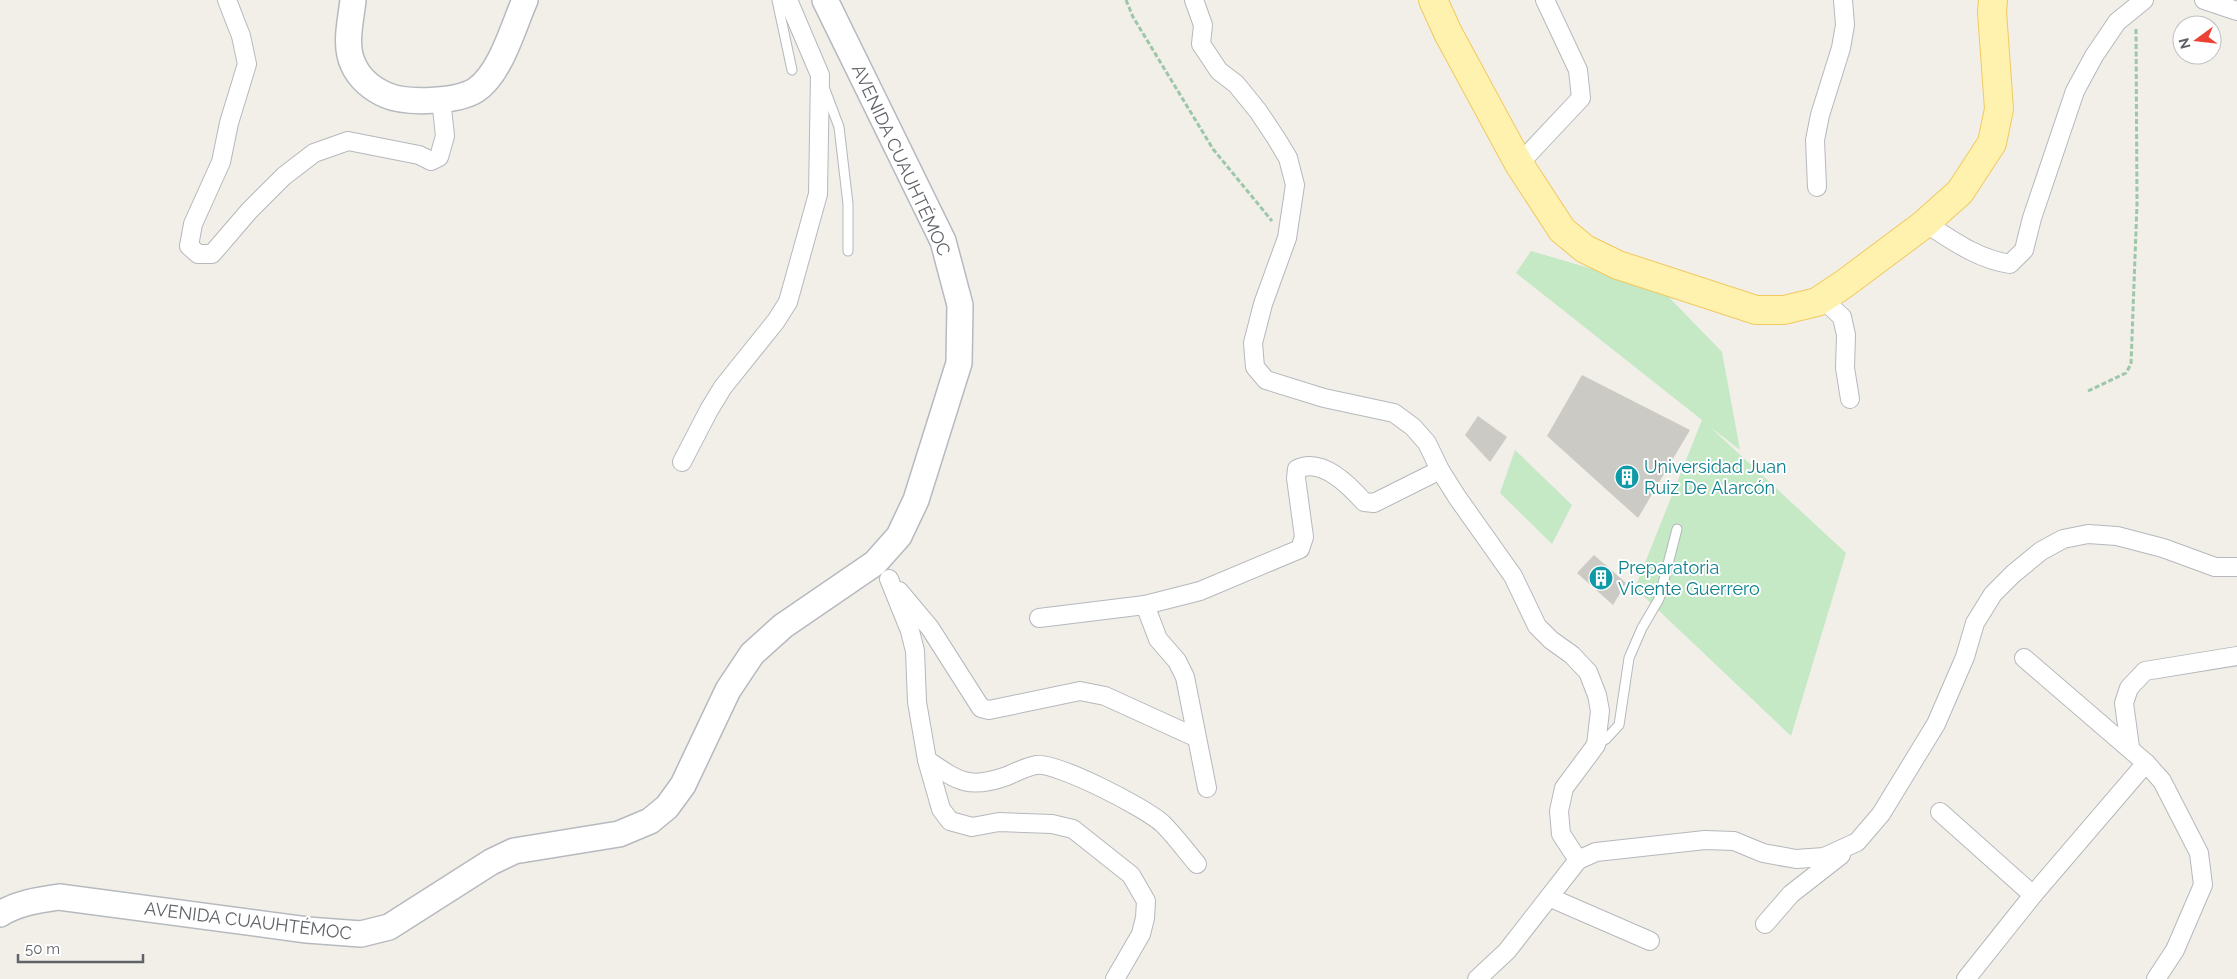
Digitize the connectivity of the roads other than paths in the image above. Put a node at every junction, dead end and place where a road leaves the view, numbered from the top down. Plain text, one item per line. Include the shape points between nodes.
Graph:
1 (227, 0) edge
2 (354, 0) edge
3 (525, 0) edge
4 (777, 0) edge
5 (788, 0) edge
6 (824, 0) edge
7 (1194, 0) edge
8 (1433, 0) edge
9 (1545, 0) edge
10 (1843, 0) edge
11 (1993, 0) edge
12 (2204, 0) edge
13 (2140, 3) edge
14 (2237, 11) edge
15 (792, 70) dead end
16 (820, 75) junction
17 (441, 99) junction
18 (1519, 164) junction
19 (1816, 187) dead end
20 (1923, 225) junction
21 (848, 250) dead end
22 (1816, 302) junction
23 (1850, 399) dead end
24 (682, 462) dead end
25 (1440, 470) junction
26 (1677, 529) dead end
27 (2237, 567) edge
28 (882, 571) junction
29 (1145, 605) junction
30 (1039, 618) dead end
31 (2237, 656) edge
32 (2024, 658) dead end
33 (1196, 737) junction
34 (1596, 745) junction
35 (2130, 747) junction
36 (927, 760) junction
37 (2146, 763) junction
38 (1207, 788) dead end
39 (1940, 812) dead end
40 (1857, 842) junction
41 (1578, 860) junction
42 (1197, 864) dead end
43 (2033, 895) junction
44 (1551, 898) junction
45 (0, 914) edge
46 (1765, 924) dead end
47 (1650, 941) dead end
48 (1115, 979) edge
49 (1476, 979) edge
50 (1966, 979) edge
51 (2156, 979) edge

1 - 17 street via 247,64 221,162 193,224 189,246 198,254 212,254 284,176 314,153 348,141 418,155 431,161 439,156 445,136
2 - 17 main road via 348,49 364,81 386,95 411,100
3 - 17 main road via 493,74 476,90
4 - 15 lane
5 - 16 street
6 - 28 main road, AVENIDA CUAUHTÉMOC via 943,241 960,305 959,363 916,500
7 - 25 street via 1203,24 1200,44 1208,58 1236,84 1258,111 1288,158 1295,185 1287,238 1263,304 1253,343 1255,367 1266,380 1324,398 1394,413 1413,427 1427,444
8 - 18 main road
9 - 18 street via 1578,70 1581,98
10 - 19 street via 1845,25 1841,48 1815,140
11 - 20 main road via 1999,109 1992,143 1960,192
12 - 14 street
13 - 20 street via 2117,22 2075,91 2024,250 2010,264 1994,261
16 - 21 lane via 839,127 848,204
16 - 24 street via 818,194 788,302 723,387
18 - 22 main road via 1562,230 1585,250 1618,265 1756,310 1784,310
20 - 22 main road
22 - 23 street via 1830,306 1842,317
25 - 29 street via 1368,504 1342,479 1314,466 1297,469 1304,538 1300,549 1200,591
25 - 34 street via 1513,576 1537,626 1588,672 1600,711
26 - 34 lane via 1659,599 1629,658 1619,725
27 - 40 street via 2215,567 2163,548 2088,534 2063,539 2041,551 1993,594 1975,622 1965,657 1936,724 1881,814
28 - 33 street via 930,628 981,708 989,710 1080,691 1105,696
28 - 36 street via 910,630
28 - 45 main road, AVENIDA CUAUHTÉMOC via 782,626 752,654 728,690 683,785 667,807 650,821 619,834 514,851 491,862 389,928 361,934 307,930 59,897 33,901
29 - 30 street
29 - 33 street via 1158,639 1177,660 1185,677
31 - 35 street via 2145,671 2129,688 2124,703
32 - 35 street
33 - 38 street
34 - 41 street via 1564,788 1559,811 1561,834
35 - 37 street
36 - 42 street via 956,780 976,783 1036,765 1059,768 1140,808 1162,823
36 - 48 street via 941,809 950,821 972,827 1000,822 1052,824 1073,829 1131,875 1146,901 1145,918 1141,934
37 - 43 street
37 - 51 street via 2162,781 2200,852 2203,885 2175,950
39 - 43 street
40 - 41 street via 1824,857 1814,858 1796,859 1763,853 1734,842 1705,840 1596,852
40 - 46 street via 1791,894
41 - 44 street
43 - 50 street
44 - 47 street
44 - 49 street via 1508,951

